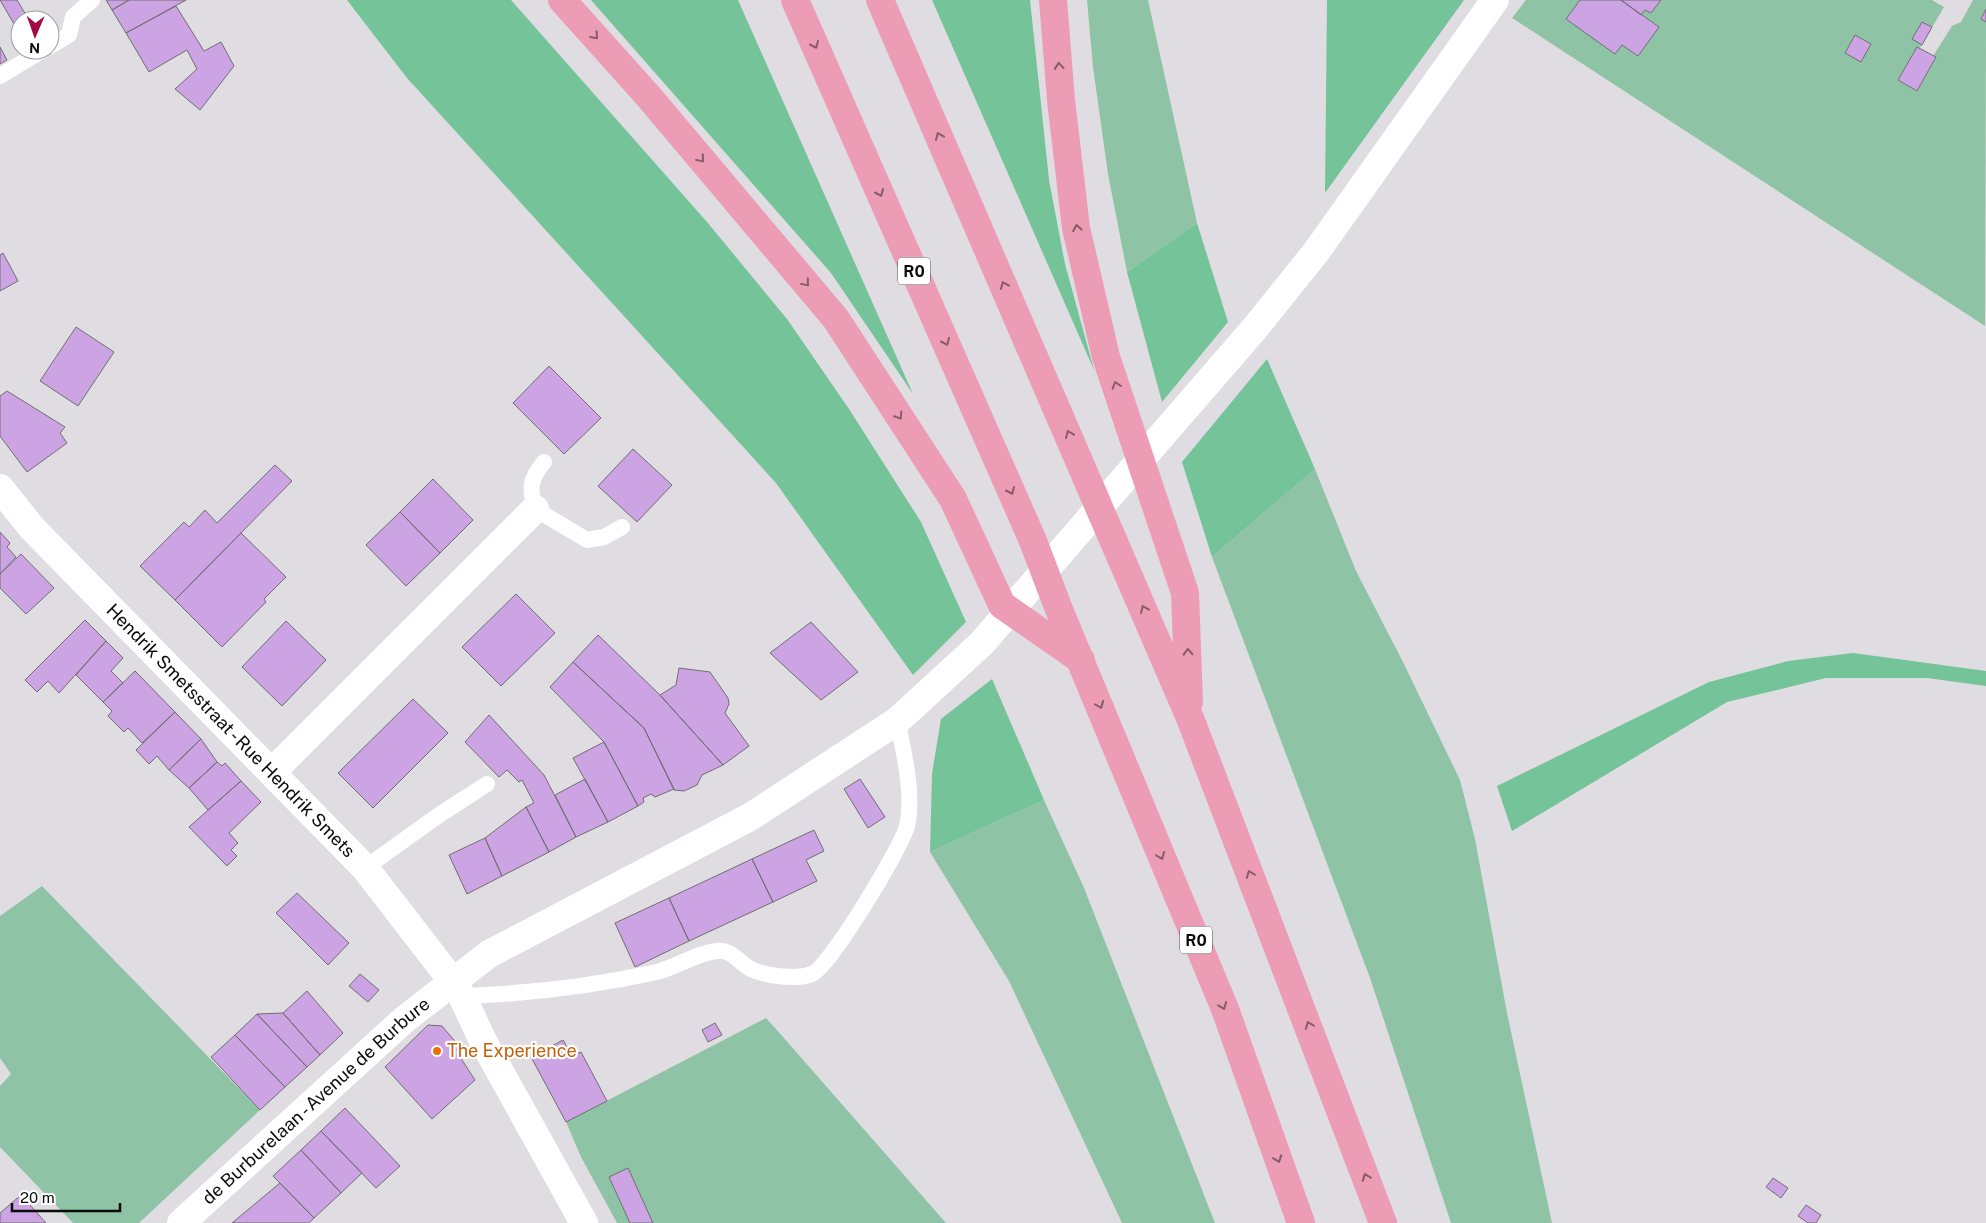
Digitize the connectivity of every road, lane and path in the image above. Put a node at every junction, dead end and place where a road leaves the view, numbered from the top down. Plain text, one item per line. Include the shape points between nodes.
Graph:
1 (92, 0) edge
2 (562, 0) edge
3 (795, 0) edge
4 (880, 0) edge
5 (1053, 0) edge
6 (1495, 0) edge
7 (60, 40) edge
8 (26, 60) edge
9 (0, 76) edge
10 (544, 462) dead end
11 (0, 488) edge
12 (534, 509) junction
13 (622, 527) dead end
14 (1081, 660) junction
15 (1190, 718) junction
16 (897, 721) junction
17 (272, 772) junction
18 (487, 784) dead end
19 (365, 868) junction
20 (458, 989) junction
21 (181, 1223) edge
22 (584, 1223) edge
23 (1301, 1223) edge
24 (1383, 1223) edge

1 - 7 lane via 74,17 69,35
2 -> 14 highway via 649,97 836,319 953,500 1002,605
3 -> 14 highway, R0 via 1033,541
15 -> 4 highway
15 -> 5 highway via 1185,593 1106,356 1076,228
6 - 16 street, de Burburelaan - Avenue de Burbure via 1316,252 1255,328 982,643
8 - 9 lane
10 - 12 lane via 535,474 530,491
11 - 17 street, Hendrik Smetsstraat - Rue Hendrik Smets via 32,528
12 - 13 lane via 587,540 604,538
12 - 17 street
14 -> 23 highway, R0 via 1225,1009
24 -> 15 highway
16 - 20 street, de Burburelaan - Avenue de Burbure via 750,817 490,954
16 - 20 lane via 909,790 907,826 884,874 830,959 813,974 793,977 771,975 750,969 729,952 718,950 660,971 612,981 500,995
17 - 19 street, Hendrik Smetsstraat - Rue Hendrik Smets
18 - 19 lane
19 - 20 street, Hendrik Smetsstraat - Rue Hendrik Smets
20 - 21 street, de Burburelaan - Avenue de Burbure via 398,1026
20 - 22 street, Hendrik Smetsstraat - Rue Hendrik Smets via 483,1041

